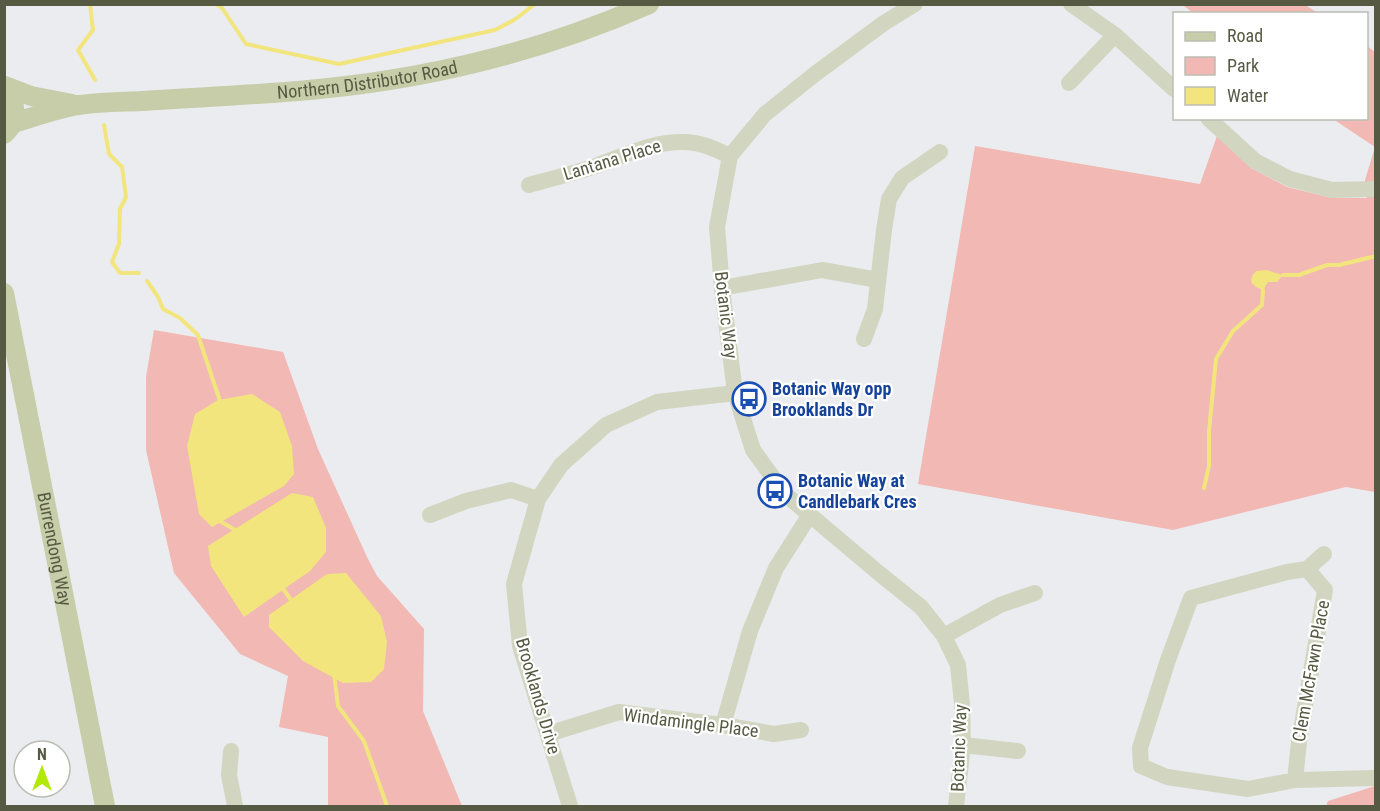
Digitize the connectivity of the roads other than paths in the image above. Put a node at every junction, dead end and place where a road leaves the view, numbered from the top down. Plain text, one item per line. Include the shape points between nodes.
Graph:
1 (649, 4) edge
2 (915, 4) edge
3 (1071, 4) edge
4 (1115, 35) junction
5 (1069, 83) dead end
6 (5, 86) edge
7 (1173, 88) edge
8 (78, 105) junction
9 (1210, 120) edge
10 (8, 132) edge
11 (940, 152) dead end
12 (730, 156) junction
13 (529, 185) dead end
14 (1376, 189) edge
15 (878, 280) junction
16 (722, 288) junction
17 (4, 293) edge
18 (864, 339) dead end
19 (735, 393) junction
20 (538, 499) junction
21 (430, 515) dead end
22 (809, 516) junction
23 (1324, 554) dead end
24 (1307, 568) junction
25 (1035, 593) dead end
26 (944, 636) junction
27 (723, 725) junction
28 (801, 730) dead end
29 (548, 734) junction
30 (963, 745) junction
31 (231, 751) dead end
32 (1018, 751) dead end
33 (1376, 778) edge
34 (1295, 780) junction
35 (105, 807) edge
36 (235, 807) edge
37 (570, 807) edge
38 (956, 807) edge

1 - 8 main road, Northern Distributor Road via 552,41 481,61 373,83
2 - 12 street, Botanic Way via 884,23 765,114
3 - 4 street
4 - 5 street
4 - 7 street
6 - 8 main road, Northern Distributor Road via 31,96
6 - 10 main road via 15,104
8 - 10 main road, Northern Distributor Road
9 - 14 street via 1255,161 1290,179 1332,190
11 - 15 street via 902,178 889,199
12 - 13 street, Lantana Place via 696,143 673,142
12 - 16 street, Botanic Way via 717,227
15 - 16 street via 822,270
15 - 18 street via 875,309
16 - 19 street, Botanic Way
17 - 35 main road, Burrendong Way
19 - 20 street, Brooklands Drive via 657,402 606,425 561,465
19 - 22 street, Botanic Way via 753,450 785,494
20 - 21 street via 512,490
20 - 29 street, Brooklands Drive via 514,584 520,646
22 - 26 street, Botanic Way via 921,608
22 - 27 street via 776,568 750,630
23 - 24 street
24 - 34 street, Clem McFawn Place via 1325,590
24 - 34 street via 1191,598 1140,748 1141,766 1167,777 1248,789
25 - 26 street via 1000,605
26 - 30 street, Botanic Way via 958,665
27 - 28 street, Windamingle Place via 774,734
27 - 29 street, Windamingle Place via 619,712
29 - 37 street, Brooklands Drive
30 - 32 street
30 - 38 street, Botanic Way
31 - 36 street via 229,775
33 - 34 street

